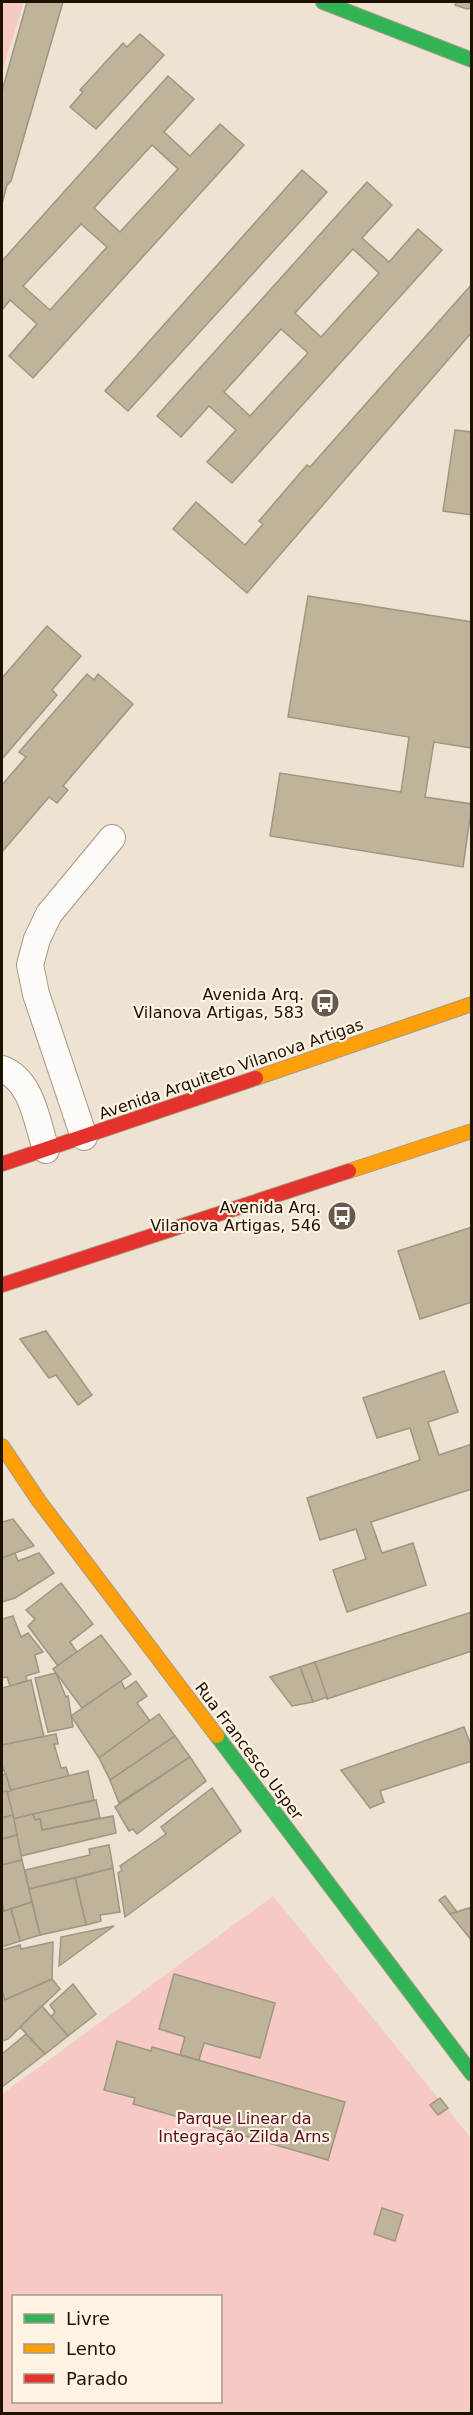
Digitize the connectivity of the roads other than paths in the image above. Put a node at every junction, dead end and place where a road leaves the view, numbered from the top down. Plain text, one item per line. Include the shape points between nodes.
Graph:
1 (323, 2) edge
2 (471, 60) edge
3 (112, 838) dead end
4 (471, 1004) edge
5 (2, 1069) edge
6 (471, 1131) edge
7 (84, 1137) junction
8 (46, 1150) junction
9 (2, 1164) edge
10 (2, 1285) edge
11 (2, 1446) edge
12 (471, 2074) edge

1 - 2 main road
3 - 7 lane via 50,914 36,939 30,965
4 - 7 main road, Avenida Arquiteto Vilanova Artigas
5 - 8 lane via 25,1087
6 - 10 main road
7 - 8 main road, Avenida Arquiteto Vilanova Artigas
8 - 9 main road, Avenida Arquiteto Vilanova Artigas
11 - 12 main road, Rua Francesco Usper via 39,1501

